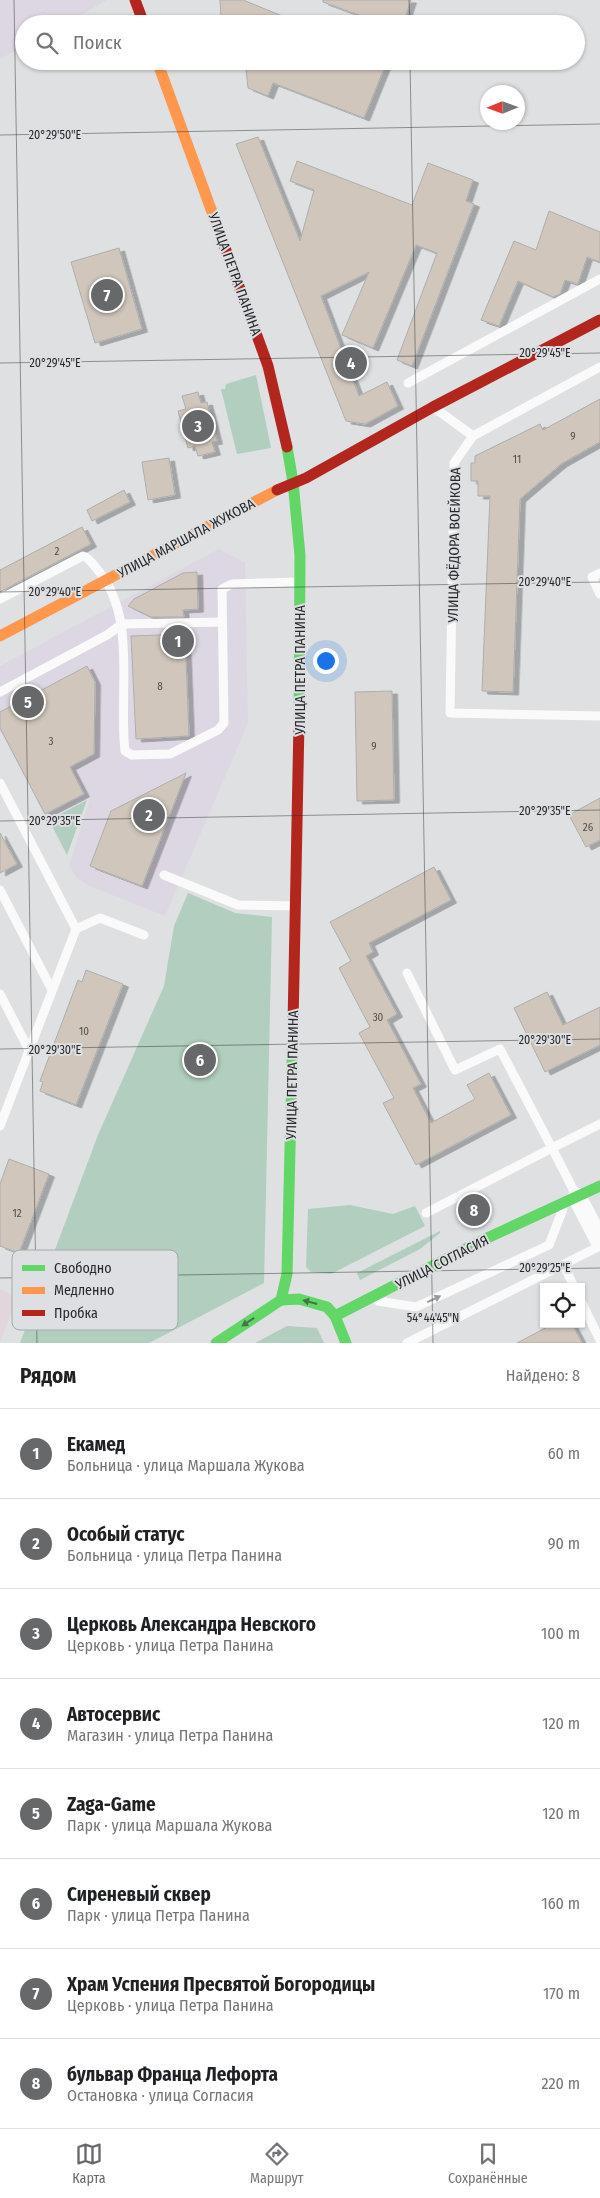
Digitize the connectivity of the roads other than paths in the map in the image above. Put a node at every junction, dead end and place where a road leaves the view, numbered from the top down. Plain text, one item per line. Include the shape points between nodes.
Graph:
1 (135, 0) edge
2 (141, 15) edge
3 (160, 70) edge
4 (600, 279) edge
5 (600, 320) edge
6 (600, 367) edge
7 (408, 383) dead end
8 (433, 407) junction
9 (473, 436) junction
10 (293, 482) junction
11 (600, 573) edge
12 (107, 580) junction
13 (300, 582) junction
14 (600, 594) edge
15 (0, 599) edge
16 (222, 622) junction
17 (122, 624) junction
18 (0, 636) edge
19 (0, 692) edge
20 (600, 716) edge
21 (0, 784) edge
22 (164, 875) dead end
23 (0, 890) edge
24 (296, 906) junction
25 (76, 928) junction
26 (144, 935) dead end
27 (407, 973) dead end
28 (52, 990) junction
29 (0, 994) edge
30 (30, 1050) junction
31 (600, 1124) edge
32 (0, 1126) edge
33 (552, 1148) junction
34 (600, 1186) edge
35 (571, 1200) junction
36 (426, 1213) dead end
37 (600, 1241) edge
38 (600, 1246) edge
39 (564, 1265) junction
40 (572, 1283) edge
41 (371, 1299) junction
42 (281, 1300) junction
43 (585, 1309) edge
44 (335, 1316) junction
45 (600, 1340) edge
46 (216, 1343) edge
47 (346, 1343) edge
48 (407, 1343) edge

1 - 2 main road
3 - 10 main road, УЛИЦА ПЕТРА ПАНИНА via 268,366
4 - 7 lane
5 - 8 main road, УЛИЦА МАРШАЛА ЖУКОВА
6 - 9 lane, УЛИЦА ФЁДОРА ВОЕЙКОВА
8 - 9 lane
8 - 10 main road, УЛИЦА МАРШАЛА ЖУКОВА via 306,478
9 - 20 lane, УЛИЦА ФЁДОРА ВОЕЙКОВА via 454,463 450,714
10 - 12 main road, УЛИЦА МАРШАЛА ЖУКОВА
10 - 13 main road, УЛИЦА ПЕТРА ПАНИНА
11 - 14 lane via 592,578
12 - 15 lane via 83,556
12 - 17 lane
12 - 18 main road, УЛИЦА МАРШАЛА ЖУКОВА
13 - 16 lane via 227,585 222,588
13 - 24 main road, УЛИЦА ПЕТРА ПАНИНА via 300,811
16 - 17 lane
16 - 17 lane via 224,723 218,730 170,754 151,755 132,755 125,751
17 - 19 lane
21 - 25 lane
22 - 24 lane via 238,905
23 - 28 lane
24 - 42 main road, УЛИЦА ПЕТРА ПАНИНА via 287,1268
25 - 26 lane via 100,918
25 - 28 lane
27 - 33 lane via 455,1070 500,1049
28 - 30 lane
29 - 30 lane
30 - 32 lane
31 - 33 lane
33 - 35 lane
33 - 36 lane
34 - 35 main road, УЛИЦА СОГЛАСИЯ
35 - 37 street
35 - 41 main road, УЛИЦА СОГЛАСИЯ via 486,1239
41 -> 35 lane via 416,1308 549,1245
38 - 39 lane
39 - 40 lane
39 - 48 lane
41 - 44 main road, УЛИЦА СОГЛАСИЯ
44 -> 42 main road via 327,1307 299,1299
42 -> 46 main road
43 - 45 lane
44 - 47 main road

